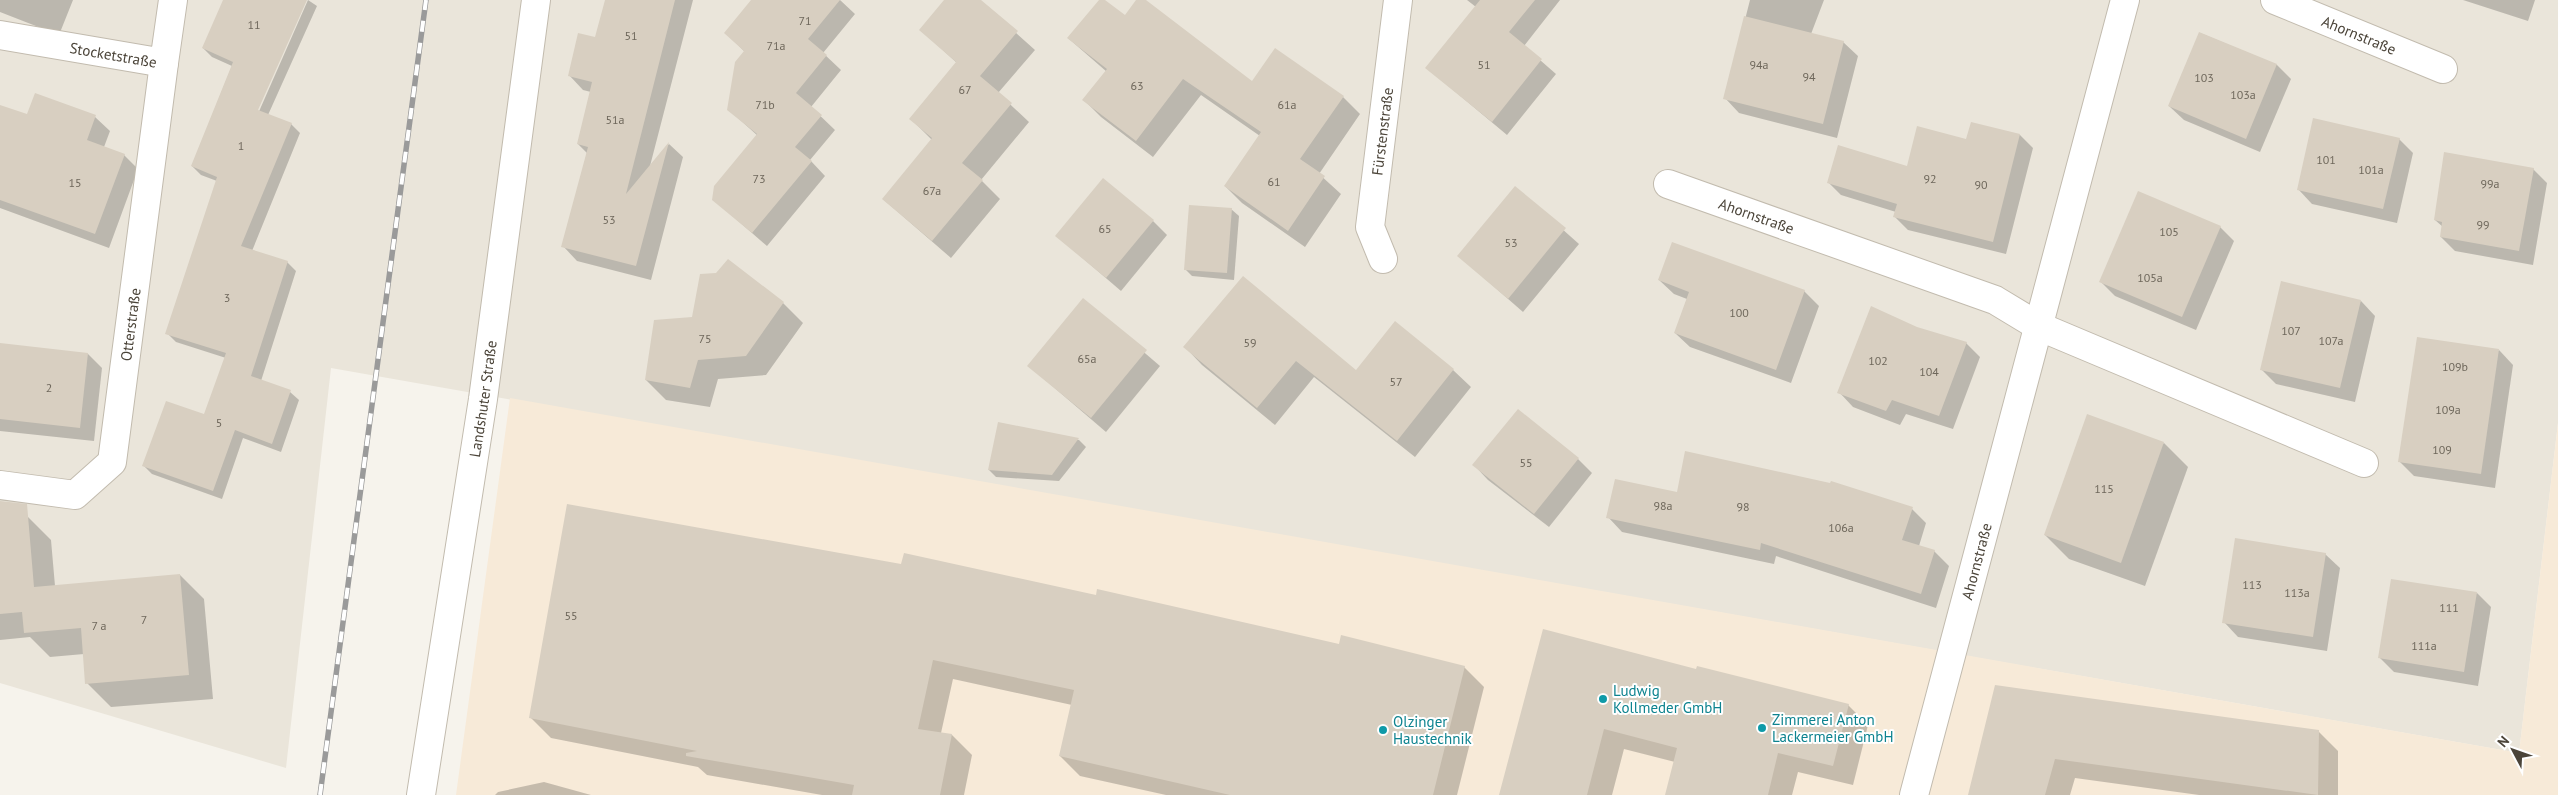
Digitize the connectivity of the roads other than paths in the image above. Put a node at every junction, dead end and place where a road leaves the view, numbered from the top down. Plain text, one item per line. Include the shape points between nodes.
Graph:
1 (173, 0) edge
2 (536, 0) edge
3 (1398, 0) edge
4 (2125, 0) edge
5 (2275, 0) edge
6 (0, 35) edge
7 (164, 63) junction
8 (2443, 69) dead end
9 (1668, 184) dead end
10 (1383, 260) dead end
11 (2038, 326) junction
12 (2364, 463) dead end
13 (0, 485) edge
14 (422, 795) edge
15 (1914, 795) edge

1 - 7 street, Stocketstraße
2 - 14 street, Landshuter Straße via 484,399
3 - 10 street, Fürstenstraße via 1370,227
4 - 11 street, Ahornstraße
5 - 8 street, Ahornstraße
6 - 7 street, Stocketstraße
7 - 13 street, Otterstraße via 112,462 75,495
9 - 11 street, Ahornstraße via 1995,300
11 - 12 street, Ahornstraße
11 - 15 street, Ahornstraße

